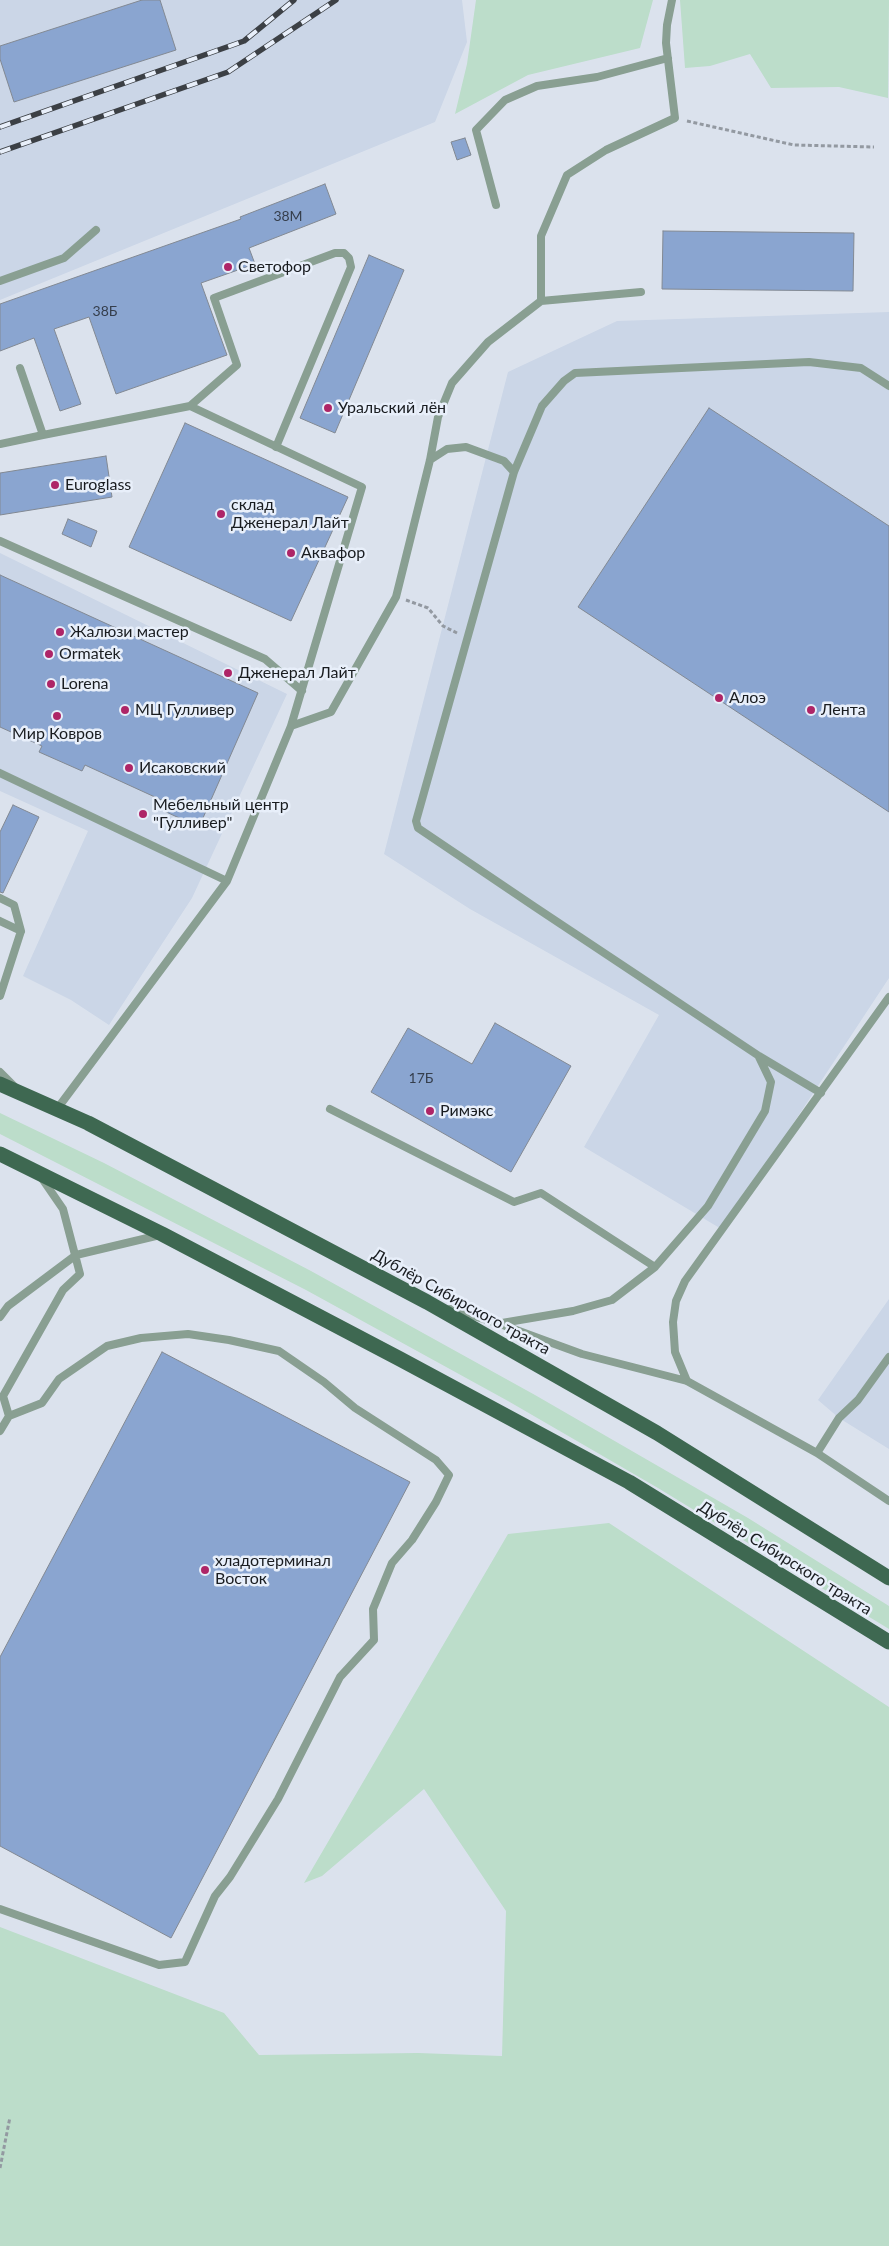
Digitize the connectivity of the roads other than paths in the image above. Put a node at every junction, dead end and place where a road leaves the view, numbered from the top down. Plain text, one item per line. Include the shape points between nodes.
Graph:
1 (672, 0) edge
2 (668, 58) junction
3 (496, 205) dead end
4 (96, 230) dead end
5 (0, 281) edge
6 (641, 292) dead end
7 (541, 301) junction
8 (20, 368) dead end
9 (889, 386) edge
10 (190, 406) junction
11 (43, 435) junction
12 (0, 444) edge
13 (276, 447) junction
14 (430, 460) junction
15 (514, 472) junction
16 (0, 541) edge
17 (302, 691) junction
18 (291, 726) junction
19 (0, 773) edge
20 (227, 881) junction
21 (0, 898) edge
22 (0, 921) edge
23 (21, 931) junction
24 (0, 996) edge
25 (889, 997) edge
26 (759, 1056) junction
27 (0, 1072) edge
28 (0, 1084) edge
29 (21, 1093) junction
30 (821, 1093) junction
31 (57, 1109) junction
32 (330, 1109) dead end
33 (0, 1154) edge
34 (37, 1172) junction
35 (162, 1234) junction
36 (76, 1255) junction
37 (655, 1267) junction
38 (427, 1302) junction
39 (4, 1306) edge
40 (0, 1317) edge
41 (500, 1324) junction
42 (889, 1356) edge
43 (687, 1381) junction
44 (9, 1416) junction
45 (0, 1431) edge
46 (817, 1453) junction
47 (889, 1500) edge
48 (889, 1578) edge
49 (889, 1642) edge
50 (0, 1910) edge

1 - 2 lane via 666,25
2 - 3 lane via 597,77 537,86 506,100 476,130
2 - 7 lane via 675,118 606,150 568,175 541,236
4 - 5 lane via 64,258
6 - 7 lane
7 - 14 lane via 488,342 452,383 438,416
8 - 11 lane
9 - 15 lane via 861,368 809,362 575,374 564,381 542,406
10 - 11 lane
10 - 13 lane
10 - 13 lane via 237,365 214,298 335,253 344,253 351,267
11 - 12 lane
13 - 17 lane via 362,487
14 - 15 lane via 447,449 466,447 504,461
14 - 18 lane via 396,597 331,712
15 - 26 lane via 416,821 418,828
16 - 17 lane via 265,659
17 - 18 lane
18 - 20 lane
19 - 20 lane
20 - 31 lane
21 - 23 lane via 14,905
22 - 23 lane
23 - 24 lane
25 - 30 lane
26 - 30 lane
26 - 37 lane via 771,1082 765,1111 708,1206
27 - 29 lane
28 - 29 main road, Дублёр Сибирского тракта
29 - 31 main road, Дублёр Сибирского тракта
30 - 43 lane via 685,1281 676,1301 673,1322 675,1352
31 - 38 main road, Дублёр Сибирского тракта
32 - 37 lane via 514,1202 541,1193
33 - 34 main road, Дублёр Сибирского тракта
34 - 35 main road, Дублёр Сибирского тракта
34 - 36 lane via 63,1209
35 - 36 lane
35 - 49 main road, Дублёр Сибирского тракта via 629,1482
36 - 39 lane
36 - 44 lane via 80,1274 63,1290 3,1396
37 - 41 lane via 612,1300 573,1311
38 - 41 lane
38 - 48 main road, Дублёр Сибирского тракта via 657,1433
39 - 40 lane
41 - 43 lane via 582,1354
42 - 46 lane via 858,1400 839,1418
43 - 46 lane
44 - 45 lane
44 - 50 lane via 42,1402 59,1379 108,1346 140,1338 204,1336 279,1351 355,1408 436,1460 449,1475 412,1540 392,1563 373,1609 374,1640 340,1677 278,1798 215,1896 184,1962 158,1964
46 - 47 lane

